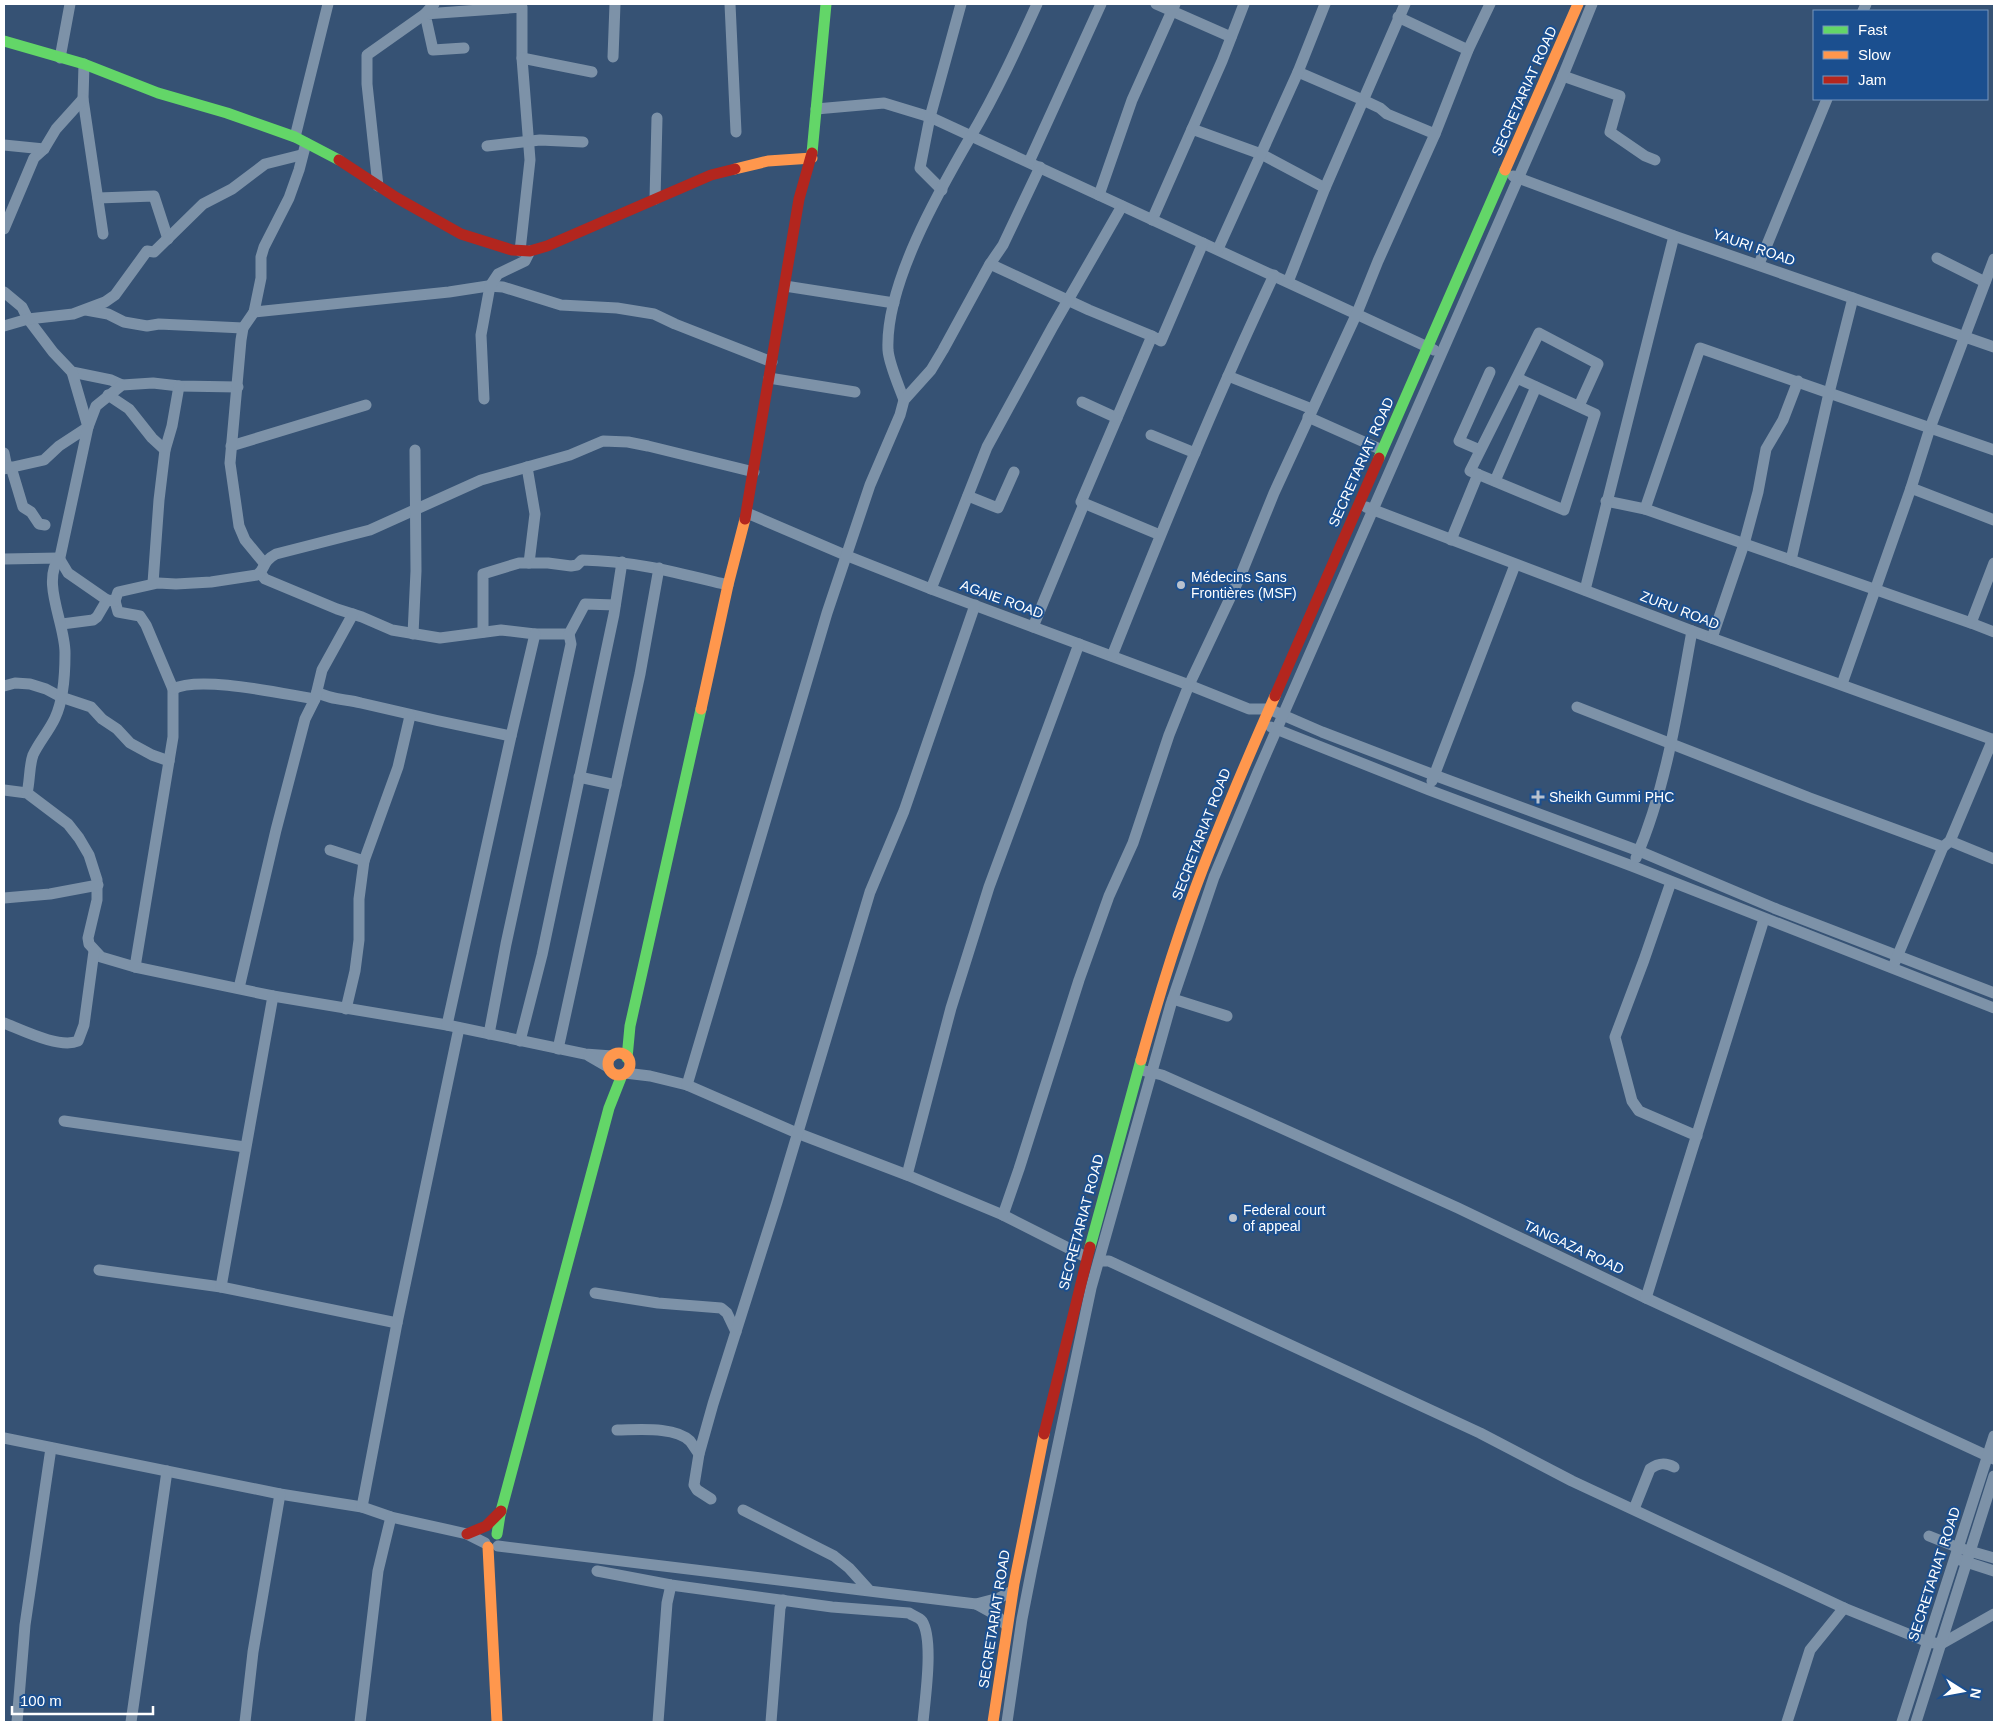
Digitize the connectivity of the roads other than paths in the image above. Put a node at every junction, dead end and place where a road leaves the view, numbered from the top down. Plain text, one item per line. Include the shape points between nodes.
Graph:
1 (70, 4) edge
2 (328, 4) edge
3 (434, 4) edge
4 (615, 4) edge
5 (730, 4) edge
6 (826, 4) edge
7 (961, 4) edge
8 (1037, 4) edge
9 (1101, 4) edge
10 (1156, 4) edge
11 (1244, 4) edge
12 (1325, 4) edge
13 (1405, 4) edge
14 (1490, 4) edge
15 (1578, 4) edge
16 (1592, 4) edge
17 (1174, 7) edge
18 (425, 14) junction
19 (1398, 17) junction
20 (1231, 37) junction
21 (4, 41) edge
22 (464, 48) dead end
23 (1468, 50) junction
24 (613, 57) dead end
25 (60, 58) junction
26 (522, 58) junction
27 (84, 64) junction
28 (592, 72) dead end
29 (1298, 72) junction
30 (1563, 76) junction
31 (83, 99) junction
32 (1364, 100) junction
33 (1827, 100) edge
34 (816, 109) junction
35 (930, 117) junction
36 (657, 118) dead end
37 (1192, 129) junction
38 (736, 132) dead end
39 (1435, 134) junction
40 (972, 136) junction
41 (295, 137) junction
42 (530, 142) junction
43 (583, 142) dead end
44 (306, 143) junction
45 (4, 145) edge
46 (487, 146) dead end
47 (44, 148) junction
48 (1261, 154) junction
49 (301, 155) junction
50 (812, 158) junction
51 (1655, 160) dead end
52 (1034, 165) junction
53 (1504, 172) junction
54 (1518, 179) junction
55 (378, 186) junction
56 (1325, 188) junction
57 (942, 190) junction
58 (1099, 196) junction
59 (98, 198) junction
60 (655, 199) junction
61 (1122, 206) junction
62 (1152, 220) junction
63 (4, 229) edge
64 (103, 234) dead end
65 (1674, 236) junction
66 (168, 239) junction
67 (1203, 243) junction
68 (1218, 249) junction
69 (525, 251) junction
70 (1937, 258) dead end
71 (1994, 258) edge
72 (990, 264) junction
73 (1759, 264) junction
74 (1274, 275) junction
75 (1288, 282) junction
76 (1985, 282) junction
77 (490, 286) junction
78 (784, 286) junction
79 (4, 292) edge
80 (1853, 298) junction
81 (1068, 300) junction
82 (894, 303) junction
83 (86, 310) junction
84 (254, 312) junction
85 (1357, 313) junction
86 (28, 319) junction
87 (4, 326) edge
88 (243, 328) junction
89 (1152, 336) junction
90 (1965, 337) junction
91 (1428, 347) junction
92 (1994, 347) edge
93 (1440, 353) junction
94 (772, 362) junction
95 (72, 372) junction
96 (1490, 372) dead end
97 (1228, 376) junction
98 (769, 378) junction
99 (1517, 378) junction
100 (1798, 381) junction
101 (122, 385) junction
102 (180, 386) junction
103 (238, 387) junction
104 (1536, 387) junction
105 (855, 392) dead end
106 (1829, 393) junction
107 (108, 395) junction
108 (484, 399) dead end
109 (904, 400) junction
110 (1082, 402) dead end
111 (366, 405) dead end
112 (1579, 406) junction
113 (1310, 413) junction
114 (1117, 418) junction
115 (88, 427) junction
116 (1930, 428) junction
117 (1151, 435) dead end
118 (231, 446) junction
119 (165, 450) junction
120 (415, 450) dead end
121 (1382, 450) junction
122 (1480, 450) junction
123 (1994, 450) edge
124 (4, 453) edge
125 (1195, 453) junction
126 (527, 467) junction
127 (7, 468) edge
128 (754, 472) junction
129 (1014, 472) dead end
130 (1478, 474) junction
131 (1496, 481) junction
132 (1911, 488) junction
133 (968, 496) junction
134 (1606, 501) junction
135 (1358, 503) junction
136 (1084, 504) junction
137 (1645, 509) junction
138 (417, 510) junction
139 (1373, 511) junction
140 (747, 513) junction
141 (1994, 520) edge
142 (45, 525) dead end
143 (1160, 535) junction
144 (1451, 540) junction
145 (1744, 544) junction
146 (845, 555) junction
147 (59, 558) junction
148 (4, 559) edge
149 (1791, 560) junction
150 (622, 562) junction
151 (529, 563) junction
152 (1994, 563) edge
153 (1515, 565) junction
154 (262, 568) junction
155 (658, 568) junction
156 (153, 583) junction
157 (728, 585) junction
158 (1876, 588) junction
159 (931, 589) junction
160 (1585, 590) junction
161 (111, 600) junction
162 (974, 605) junction
163 (615, 606) junction
164 (353, 614) junction
165 (1971, 623) junction
166 (62, 624) junction
167 (1033, 627) junction
168 (1692, 631) junction
169 (482, 632) junction
170 (1994, 632) edge
171 (413, 634) junction
172 (535, 634) junction
173 (569, 634) junction
174 (1712, 638) junction
175 (1078, 644) junction
176 (1112, 656) junction
177 (1842, 684) junction
178 (1189, 685) junction
179 (4, 686) edge
180 (173, 690) junction
181 (316, 696) junction
182 (61, 697) junction
183 (1577, 707) dead end
184 (1249, 709) junction
185 (1269, 709) junction
186 (1283, 714) junction
187 (410, 716) junction
188 (1263, 724) junction
189 (1277, 730) junction
190 (511, 736) junction
191 (1993, 739) edge
192 (1671, 744) junction
193 (169, 761) junction
194 (1434, 775) junction
195 (579, 777) junction
196 (616, 785) junction
197 (4, 790) edge
198 (1429, 790) junction
199 (27, 793) junction
200 (1947, 844) junction
201 (330, 850) dead end
202 (1639, 851) junction
203 (1994, 859) edge
204 (364, 861) junction
205 (1632, 866) junction
206 (1671, 882) junction
207 (98, 885) junction
208 (4, 898) edge
209 (1764, 919) junction
210 (94, 951) junction
211 (1897, 956) junction
212 (135, 966) junction
213 (1892, 968) junction
214 (239, 988) junction
215 (1992, 992) edge
216 (273, 996) junction
217 (1173, 999) junction
218 (1989, 1006) edge
219 (346, 1008) junction
220 (1227, 1016) dead end
221 (4, 1023) edge
222 (447, 1025) junction
223 (630, 1026) junction
224 (459, 1028) junction
225 (489, 1034) junction
226 (520, 1041) junction
227 (558, 1049) junction
228 (585, 1054) junction
229 (614, 1055) junction
230 (620, 1068) junction
231 (1138, 1069) junction
232 (1152, 1073) junction
233 (687, 1085) junction
234 (64, 1121) dead end
235 (797, 1133) junction
236 (1696, 1136) junction
237 (245, 1147) junction
238 (907, 1175) junction
239 (1003, 1215) junction
240 (1086, 1256) junction
241 (1099, 1261) junction
242 (99, 1270) dead end
243 (221, 1287) junction
244 (595, 1293) dead end
245 (1646, 1298) junction
246 (397, 1323) junction
247 (736, 1332) junction
248 (617, 1430) dead end
249 (1994, 1436) edge
250 (4, 1438) edge
251 (51, 1448) junction
252 (699, 1454) junction
253 (1991, 1457) edge
254 (1674, 1467) dead end
255 (167, 1471) junction
256 (1994, 1476) edge
257 (280, 1494) junction
258 (711, 1499) dead end
259 (362, 1507) junction
260 (1634, 1509) junction
261 (743, 1510) dead end
262 (500, 1513) junction
263 (391, 1517) junction
264 (468, 1535) junction
265 (1929, 1536) dead end
266 (493, 1541) junction
267 (1963, 1555) junction
268 (1994, 1558) edge
269 (597, 1571) dead end
270 (1994, 1571) edge
271 (671, 1585) junction
272 (868, 1589) junction
273 (1012, 1591) junction
274 (783, 1600) junction
275 (976, 1604) junction
276 (1844, 1608) junction
277 (1994, 1614) edge
278 (1006, 1625) junction
279 (1928, 1642) junction
280 (1941, 1644) junction
281 (16, 1722) edge
282 (131, 1722) edge
283 (245, 1722) edge
284 (360, 1722) edge
285 (497, 1722) edge
286 (658, 1722) edge
287 (771, 1722) edge
288 (923, 1722) edge
289 (993, 1722) edge
290 (1007, 1722) edge
291 (1786, 1722) edge
292 (1902, 1722) edge
293 (1916, 1722) edge

1 - 25 street
2 - 41 street
3 - 18 street
4 - 24 street
5 - 38 street
6 - 34 street
7 - 35 street
8 - 40 street
9 - 52 street
10 - 17 street
11 - 20 street
12 - 29 street
13 - 19 street
14 - 23 street
15 - 53 street, SECRETARIAT ROAD
16 - 30 street, SECRETARIAT ROAD
17 - 20 street
17 - 58 street via 1132,100
18 - 22 street via 433,50
18 - 26 street via 522,8
18 - 55 street via 366,55
19 - 23 street
19 - 32 street
20 - 37 street
21 - 25 street
23 - 39 street
25 - 27 street
26 - 28 street
26 - 42 street
27 - 31 street
27 - 41 street via 158,93
29 - 32 street
29 - 48 street
30 - 51 street via 1620,96 1610,132
30 - 54 street, SECRETARIAT ROAD
31 - 47 street
31 - 59 street
32 - 39 street via 1387,114
32 - 56 street
33 - 73 street
34 - 35 street via 884,104
34 - 50 street
35 - 40 street
35 - 57 street via 920,168
36 - 60 street
37 - 48 street
37 - 62 street
39 - 85 street
40 - 52 street
40 - 57 street
41 - 44 street
42 - 43 street
42 - 46 street
42 - 69 street
44 - 49 street
44 - 55 street
45 - 47 street
47 - 63 street via 34,158
48 - 56 street
48 - 68 street
49 - 66 street via 265,164 203,204
49 - 84 street via 299,170 261,257 261,278
50 - 60 street via 768,161 711,175
50 - 78 street via 799,199
52 - 58 street
52 - 72 street via 1003,245
53 - 54 street, YAURI ROAD
53 - 91 street, SECRETARIAT ROAD
54 - 65 street, YAURI ROAD
54 - 93 street, SECRETARIAT ROAD
55 - 69 street via 461,234
56 - 75 street
57 - 82 street via 910,256
58 - 61 street
59 - 64 street
59 - 66 street via 154,196
60 - 69 street via 571,237
61 - 62 street
61 - 81 street
62 - 67 street
65 - 73 street, YAURI ROAD
65 - 134 street
66 - 83 street via 154,252 147,252 115,295
67 - 68 street
67 - 89 street via 1161,341
68 - 74 street
69 - 77 street via 525,261 498,274
70 - 76 street
71 - 76 street
72 - 81 street
72 - 109 street via 931,370
73 - 80 street, YAURI ROAD
74 - 75 street
74 - 97 street
75 - 85 street
76 - 90 street
77 - 84 street
77 - 94 street via 517,290 561,305 654,314
77 - 108 street via 481,335
78 - 82 street
78 - 94 street
79 - 86 street via 22,307
80 - 90 street, YAURI ROAD
80 - 106 street
81 - 89 street
81 - 133 street via 987,447
82 - 109 street via 888,352
83 - 86 street
83 - 88 street via 148,326
84 - 88 street
85 - 91 street
85 - 113 street
86 - 87 street
86 - 95 street
88 - 103 street
89 - 114 street
90 - 92 street, YAURI ROAD
90 - 116 street
91 - 93 street
91 - 121 street, SECRETARIAT ROAD
93 - 139 street, SECRETARIAT ROAD
94 - 98 street
95 - 101 street
95 - 115 street
96 - 122 street via 1459,441
97 - 113 street
97 - 125 street
98 - 105 street
98 - 128 street
99 - 104 street
99 - 112 street via 1539,333 1598,364
99 - 122 street
100 - 106 street
100 - 137 street via 1700,348
100 - 145 street via 1783,420 1766,448
101 - 102 street via 153,383
101 - 107 street
102 - 103 street
102 - 119 street
103 - 118 street
104 - 112 street
104 - 131 street
106 - 116 street
106 - 149 street
107 - 115 street via 96,406
107 - 119 street via 129,409
109 - 146 street
110 - 114 street
111 - 118 street
112 - 131 street via 1595,414 1564,510
113 - 121 street
113 - 178 street
114 - 136 street via 1081,502
115 - 127 street via 44,460
115 - 147 street
116 - 123 street
116 - 132 street
117 - 125 street
118 - 154 street via 230,464 239,526
119 - 156 street
120 - 138 street
121 - 135 street, SECRETARIAT ROAD
122 - 130 street via 1470,471
124 - 127 street
125 - 143 street
126 - 128 street via 603,442 628,442
126 - 138 street via 481,480
126 - 151 street via 535,514
127 - 142 street via 23,507 39,524
128 - 140 street
129 - 133 street via 998,508
130 - 131 street
130 - 144 street
132 - 141 street
132 - 158 street
133 - 159 street
134 - 137 street
134 - 160 street
135 - 139 street, ZURU ROAD
135 - 185 street, SECRETARIAT ROAD
136 - 143 street
136 - 167 street
137 - 145 street
138 - 154 street via 370,530 287,550 267,559
138 - 171 street
139 - 144 street, ZURU ROAD
139 - 186 street, SECRETARIAT ROAD
140 - 146 street, AGAIE ROAD
140 - 157 street
143 - 176 street
144 - 153 street, ZURU ROAD
145 - 149 street
145 - 174 street
146 - 159 street, AGAIE ROAD
146 - 233 street
147 - 148 street
147 - 161 street via 68,573
147 - 166 street via 54,568 52,588
149 - 158 street
150 - 151 street via 582,560 571,566
150 - 155 street
150 - 163 street
151 - 169 street via 513,564 483,574
152 - 165 street
153 - 160 street, ZURU ROAD
153 - 194 street
154 - 156 street via 249,577 211,582
154 - 164 street via 265,580
155 - 157 street
155 - 196 street
156 - 161 street via 118,592
157 - 223 street
158 - 165 street
158 - 177 street
159 - 162 street, AGAIE ROAD
160 - 168 street, ZURU ROAD
161 - 166 street via 93,620
161 - 180 street via 118,612 140,616
162 - 167 street, AGAIE ROAD
162 - 235 street via 904,810 870,892
163 - 173 street via 585,604
163 - 195 street
164 - 171 street via 392,630
164 - 181 street via 322,670
165 - 170 street
166 - 182 street via 66,654
167 - 175 street, AGAIE ROAD
168 - 174 street, ZURU ROAD
168 - 192 street
169 - 171 street via 440,638
169 - 172 street via 500,630
172 - 173 street
172 - 190 street
173 - 225 street via 571,644
174 - 177 street, ZURU ROAD
175 - 176 street, AGAIE ROAD
175 - 238 street via 989,886 951,1008
176 - 178 street, AGAIE ROAD
177 - 191 street, ZURU ROAD
178 - 184 street, AGAIE ROAD
178 - 239 street via 1134,843 1109,896 1078,980
179 - 182 street via 30,684
180 - 181 street via 182,685 223,686
180 - 193 street via 173,737
181 - 187 street via 350,700
181 - 214 street via 305,719
182 - 193 street via 91,707 130,743
182 - 199 street via 55,718 33,755
183 - 192 street
184 - 185 street
184 - 188 street
185 - 186 street
185 - 188 street, SECRETARIAT ROAD
186 - 189 street, SECRETARIAT ROAD
186 - 194 street
187 - 190 street
187 - 204 street via 398,767
188 - 189 street
188 - 231 street, SECRETARIAT ROAD via 1198,879 1172,953
189 - 198 street
189 - 217 street, SECRETARIAT ROAD via 1214,878
190 - 222 street
191 - 200 street
192 - 200 street
192 - 202 street
193 - 212 street
194 - 198 street
194 - 202 street
195 - 196 street
195 - 226 street via 542,955
196 - 227 street
197 - 199 street
198 - 205 street
199 - 207 street via 68,824 79,838
200 - 203 street
200 - 211 street
201 - 204 street
202 - 205 street
202 - 211 street
204 - 219 street via 356,971
205 - 206 street
206 - 209 street
206 - 236 street via 1615,1037 1632,1101 1639,1111
207 - 208 street
207 - 210 street via 88,938
209 - 213 street
209 - 236 street
210 - 212 street via 109,961
210 - 221 street via 84,1025 78,1041 67,1044
211 - 213 street
211 - 215 street
212 - 214 street
213 - 218 street
214 - 216 street
215 - 218 street
216 - 219 street
216 - 237 street
217 - 220 street
217 - 232 street, SECRETARIAT ROAD
219 - 222 street
222 - 224 street
223 - 229 street
223 - 230 street
224 - 225 street
224 - 246 street
225 - 226 street
226 - 227 street
227 - 228 street
228 - 229 street
228 - 230 street
229 - 230 street via 622,1054
230 - 233 street
230 - 262 street
231 - 232 street, TANGAZA ROAD
231 - 240 street, SECRETARIAT ROAD
232 - 241 street, SECRETARIAT ROAD
232 - 245 street, TANGAZA ROAD via 1458,1208
233 - 235 street
234 - 237 street
235 - 238 street
235 - 247 street
236 - 245 street
237 - 243 street
238 - 239 street
239 - 240 street
240 - 273 street, SECRETARIAT ROAD
241 - 260 street via 1109,1261
241 - 290 street, SECRETARIAT ROAD via 1076,1352 1037,1543
242 - 243 street
243 - 246 street
244 - 247 street via 721,1308
245 - 253 street, TANGAZA ROAD
246 - 259 street
247 - 252 street
248 - 252 street via 680,1434
249 - 253 street, SECRETARIAT ROAD
250 - 251 street
251 - 255 street
251 - 281 street via 25,1625
252 - 258 street via 694,1487
253 - 267 street, SECRETARIAT ROAD
254 - 260 street via 1662,1463 1650,1469
255 - 257 street
255 - 282 street
256 - 267 street, SECRETARIAT ROAD
257 - 259 street
257 - 283 street via 253,1652
259 - 263 street
260 - 276 street
261 - 272 street via 834,1556
262 - 264 street via 484,1528
262 - 266 street
263 - 264 street
263 - 284 street via 378,1571
264 - 266 street
265 - 267 street
266 - 272 street via 519,1547
266 - 285 street via 490,1611
267 - 268 street
267 - 270 street
267 - 279 street, SECRETARIAT ROAD
267 - 280 street, SECRETARIAT ROAD
269 - 271 street
271 - 274 street
271 - 286 street
272 - 275 street
273 - 275 street
273 - 278 street, SECRETARIAT ROAD
274 - 287 street
274 - 288 street via 896,1611 920,1619 928,1644
275 - 278 street
276 - 279 street
276 - 291 street via 1810,1650
277 - 280 street
278 - 289 street, SECRETARIAT ROAD
279 - 280 street
279 - 292 street, SECRETARIAT ROAD
280 - 293 street, SECRETARIAT ROAD

